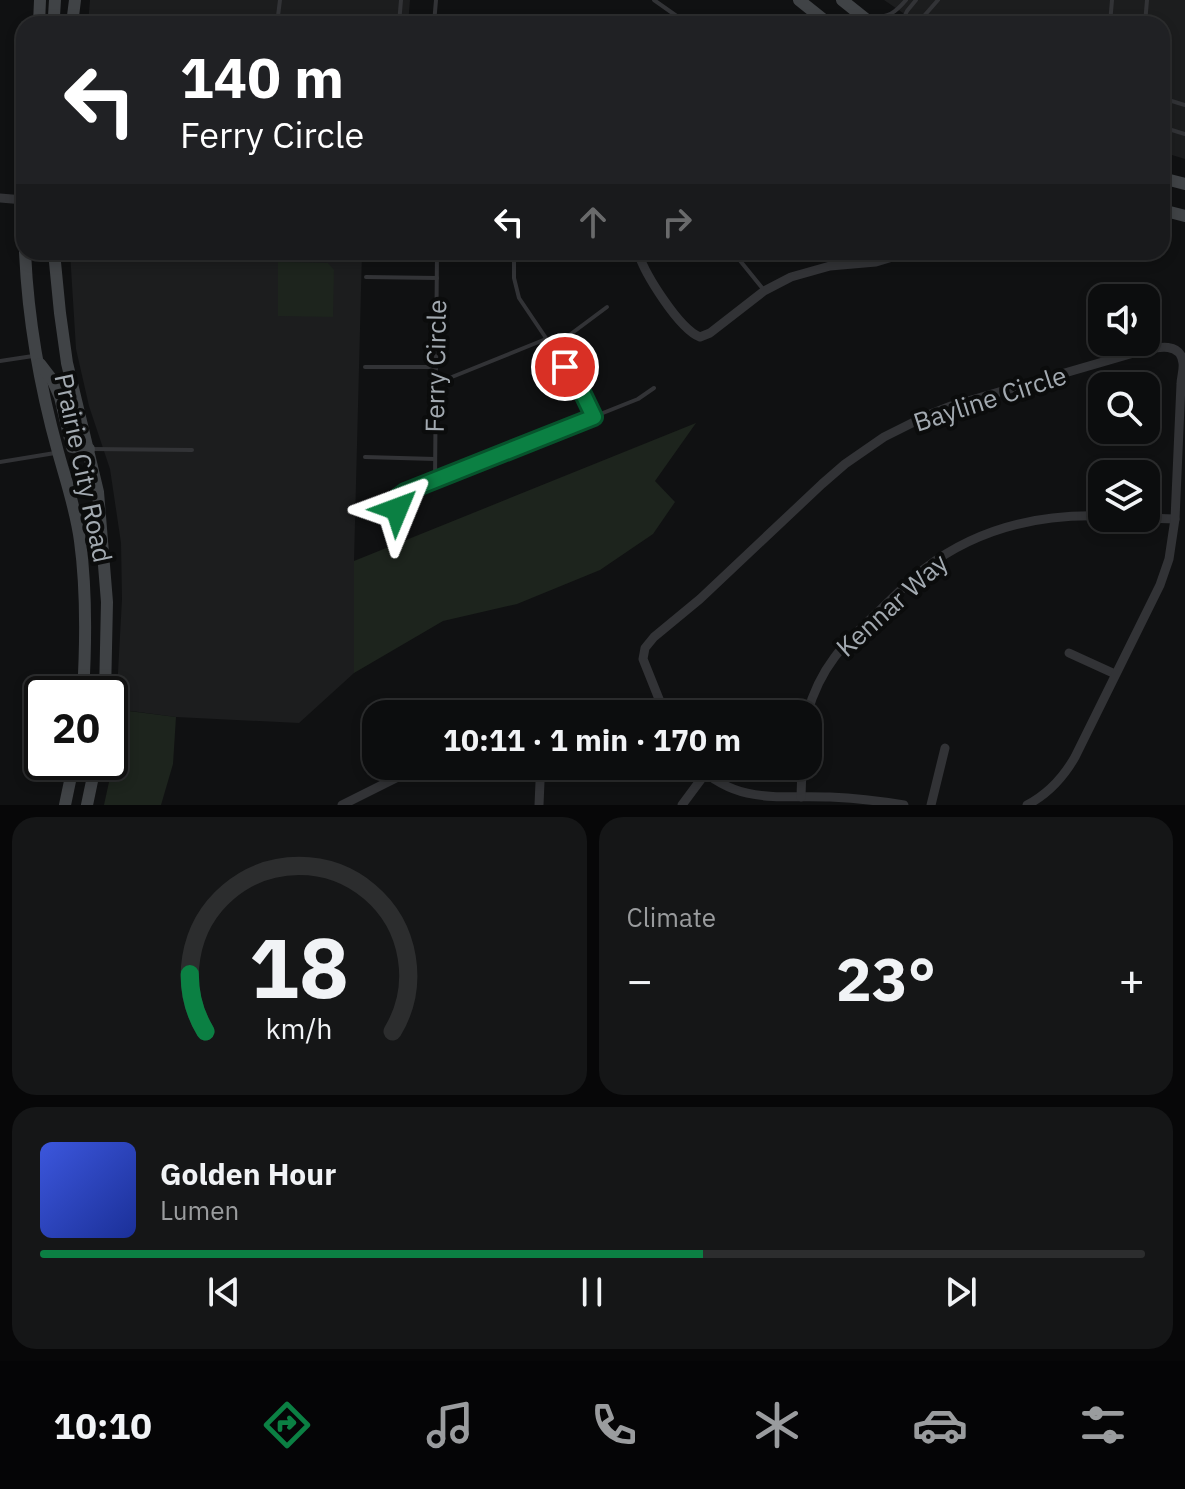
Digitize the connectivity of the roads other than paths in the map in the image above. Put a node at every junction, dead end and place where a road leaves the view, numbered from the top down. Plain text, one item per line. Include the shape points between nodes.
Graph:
1 (654, 0) edge
2 (799, 0) edge
3 (842, 0) edge
4 (906, 0) edge
5 (938, 0) edge
6 (677, 16) edge
7 (819, 16) edge
8 (863, 16) edge
9 (889, 16) edge
10 (924, 16) edge
11 (26, 260) edge
12 (55, 260) edge
13 (437, 260) edge
14 (514, 260) edge
15 (641, 260) edge
16 (739, 260) edge
17 (829, 260) edge
18 (883, 260) edge
19 (830, 266) junction
20 (366, 277) dead end
21 (437, 278) junction
22 (764, 291) junction
23 (607, 307) dead end
24 (546, 339) junction
25 (552, 348) junction
26 (37, 358) junction
27 (0, 361) edge
28 (365, 367) dead end
29 (436, 367) junction
30 (436, 384) junction
31 (654, 388) dead end
32 (594, 417) junction
33 (89, 449) junction
34 (192, 450) dead end
35 (58, 452) junction
36 (365, 457) dead end
37 (435, 459) junction
38 (0, 462) edge
39 (435, 480) junction
40 (1088, 516) edge
41 (1160, 518) edge
42 (1175, 519) junction
43 (407, 533) dead end
44 (1069, 653) dead end
45 (1115, 674) junction
46 (84, 676) edge
47 (105, 676) edge
48 (659, 700) edge
49 (811, 700) edge
50 (945, 748) dead end
51 (70, 780) edge
52 (92, 780) edge
53 (392, 780) edge
54 (540, 780) edge
55 (701, 780) edge
56 (714, 780) edge
57 (802, 780) edge
58 (801, 797) junction
59 (65, 805) edge
60 (87, 805) edge
61 (342, 805) edge
62 (539, 805) edge
63 (682, 805) edge
64 (904, 805) edge
65 (931, 805) edge
66 (1027, 805) edge

1 - 6 lane
2 - 7 main road
3 - 8 main road
4 - 9 lane
5 - 10 lane
11 - 26 main road, Prairie City Road
12 - 33 main road, Prairie City Road via 67,363
13 - 21 lane, Ferry Circle
14 - 24 lane via 517,293
15 - 22 street via 648,278 696,336 707,335
16 - 22 lane
17 - 19 lane
18 - 19 street
19 - 22 street
20 - 21 lane
21 - 29 lane, Ferry Circle
23 - 25 lane
24 - 25 lane
24 - 30 lane
25 - 32 lane
26 - 27 lane
26 - 33 main road via 60,397 72,447
26 - 35 main road, Prairie City Road
28 - 29 lane
29 - 30 lane, Ferry Circle
30 - 37 lane, Ferry Circle
31 - 32 lane, Ferry Circle
32 - 39 lane, Ferry Circle
33 - 34 lane
33 - 47 main road, Prairie City Road via 107,602
35 - 38 lane
35 - 46 main road, Prairie City Road via 80,539
36 - 37 lane
37 - 39 lane, Ferry Circle
39 - 43 lane, Ferry Circle via 397,498
40 - 49 street, Kennar Way via 1011,525 947,553 846,642
41 - 42 street
42 - 45 street, Bayline Circle via 1165,572
42 - 48 street, Bayline Circle via 1184,364 1170,347 951,406 884,437 845,464 649,643 643,659
44 - 45 street
45 - 66 street, Bayline Circle via 1067,771
50 - 65 street
51 - 59 main road
52 - 60 main road
53 - 61 street
54 - 62 street
55 - 63 street
56 - 58 street via 765,798
57 - 58 street
58 - 64 street

